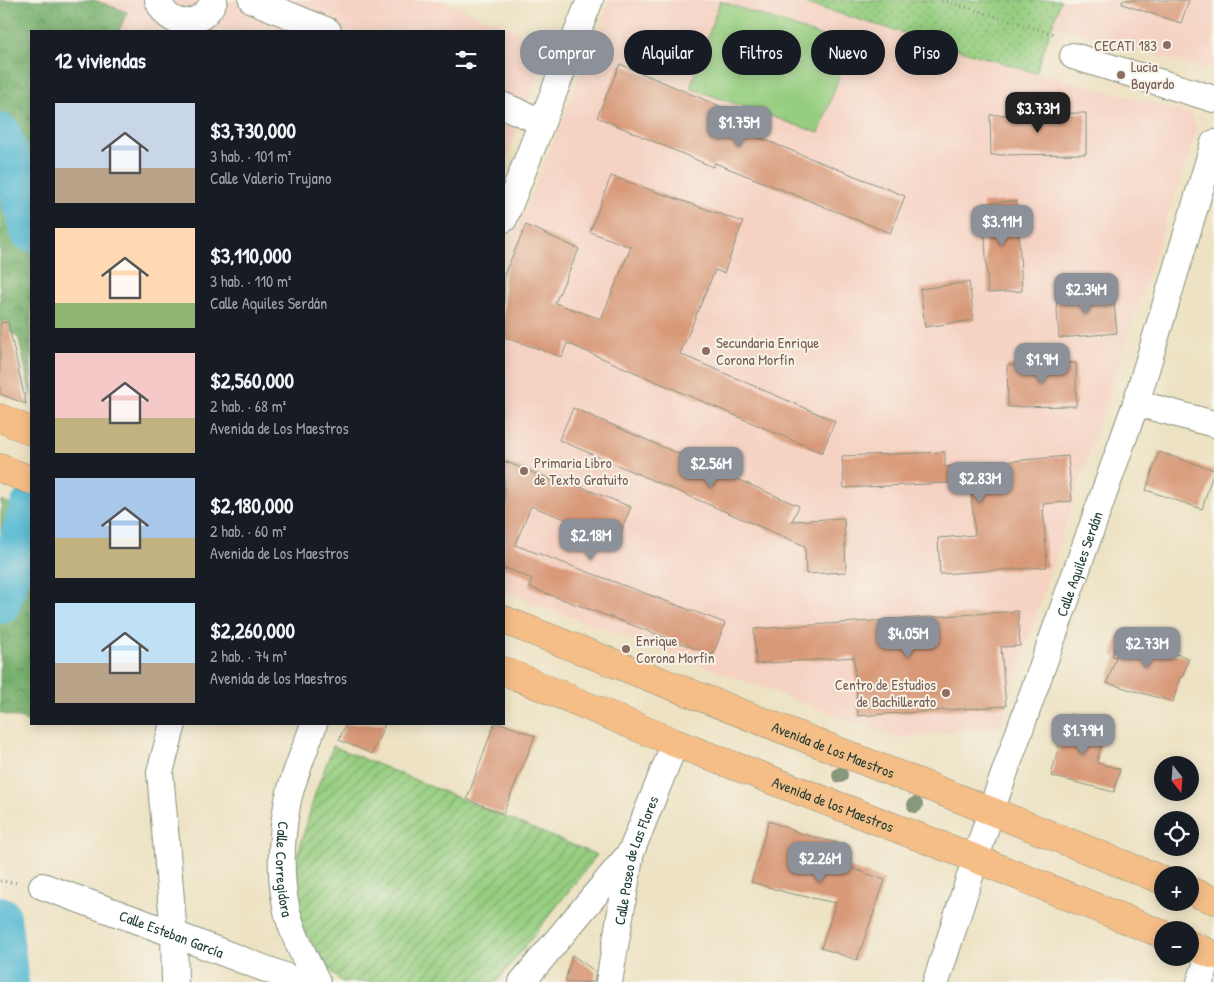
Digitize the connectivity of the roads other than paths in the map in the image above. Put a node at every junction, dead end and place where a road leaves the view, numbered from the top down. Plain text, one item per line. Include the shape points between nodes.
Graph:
1 (158, 0) edge
2 (214, 0) edge
3 (252, 0) edge
4 (590, 0) edge
5 (326, 30) edge
6 (1073, 56) dead end
7 (1214, 99) edge
8 (505, 106) edge
9 (542, 122) junction
10 (1214, 143) edge
11 (505, 217) edge
12 (1136, 403) junction
13 (0, 418) edge
14 (1214, 424) edge
15 (30, 430) edge
16 (505, 620) edge
17 (505, 671) edge
18 (173, 725) edge
19 (314, 725) edge
20 (675, 742) junction
21 (991, 810) junction
22 (631, 852) junction
23 (974, 858) junction
24 (1154, 877) edge
25 (42, 886) dead end
26 (1199, 894) edge
27 (1214, 900) edge
28 (1154, 931) edge
29 (174, 934) junction
30 (1205, 951) edge
31 (175, 982) edge
32 (300, 982) edge
33 (317, 982) edge
34 (522, 982) edge
35 (609, 982) edge
36 (936, 982) edge
37 (1200, 982) edge

1 - 2 street via 161,8 180,22 205,16
3 - 5 street
4 - 9 street
6 - 7 street
8 - 9 street
9 - 11 street
10 - 12 street, Calle Aquiles Serdán
12 - 14 street
12 - 21 street, Calle Aquiles Serdán
13 - 15 main road
16 - 21 main road, Avenida de Los Maestros
17 - 20 main road, Avenida de los Maestros
18 - 29 street via 160,772
19 - 33 street, Calle Corregidora via 288,799 283,878 287,912
20 - 22 street, Calle Paseo de Las Flores
20 - 23 main road, Avenida de los Maestros
21 - 23 street, Calle Aquiles Serdán
21 - 24 main road, Avenida de Los Maestros
22 - 34 street
22 - 35 street, Calle Paseo de Las Flores
23 - 28 main road, Avenida de los Maestros
23 - 36 street, Calle Aquiles Serdán
25 - 29 street, Calle Esteban García
26 - 27 main road
29 - 31 street
29 - 32 street, Calle Esteban García
30 - 37 street

